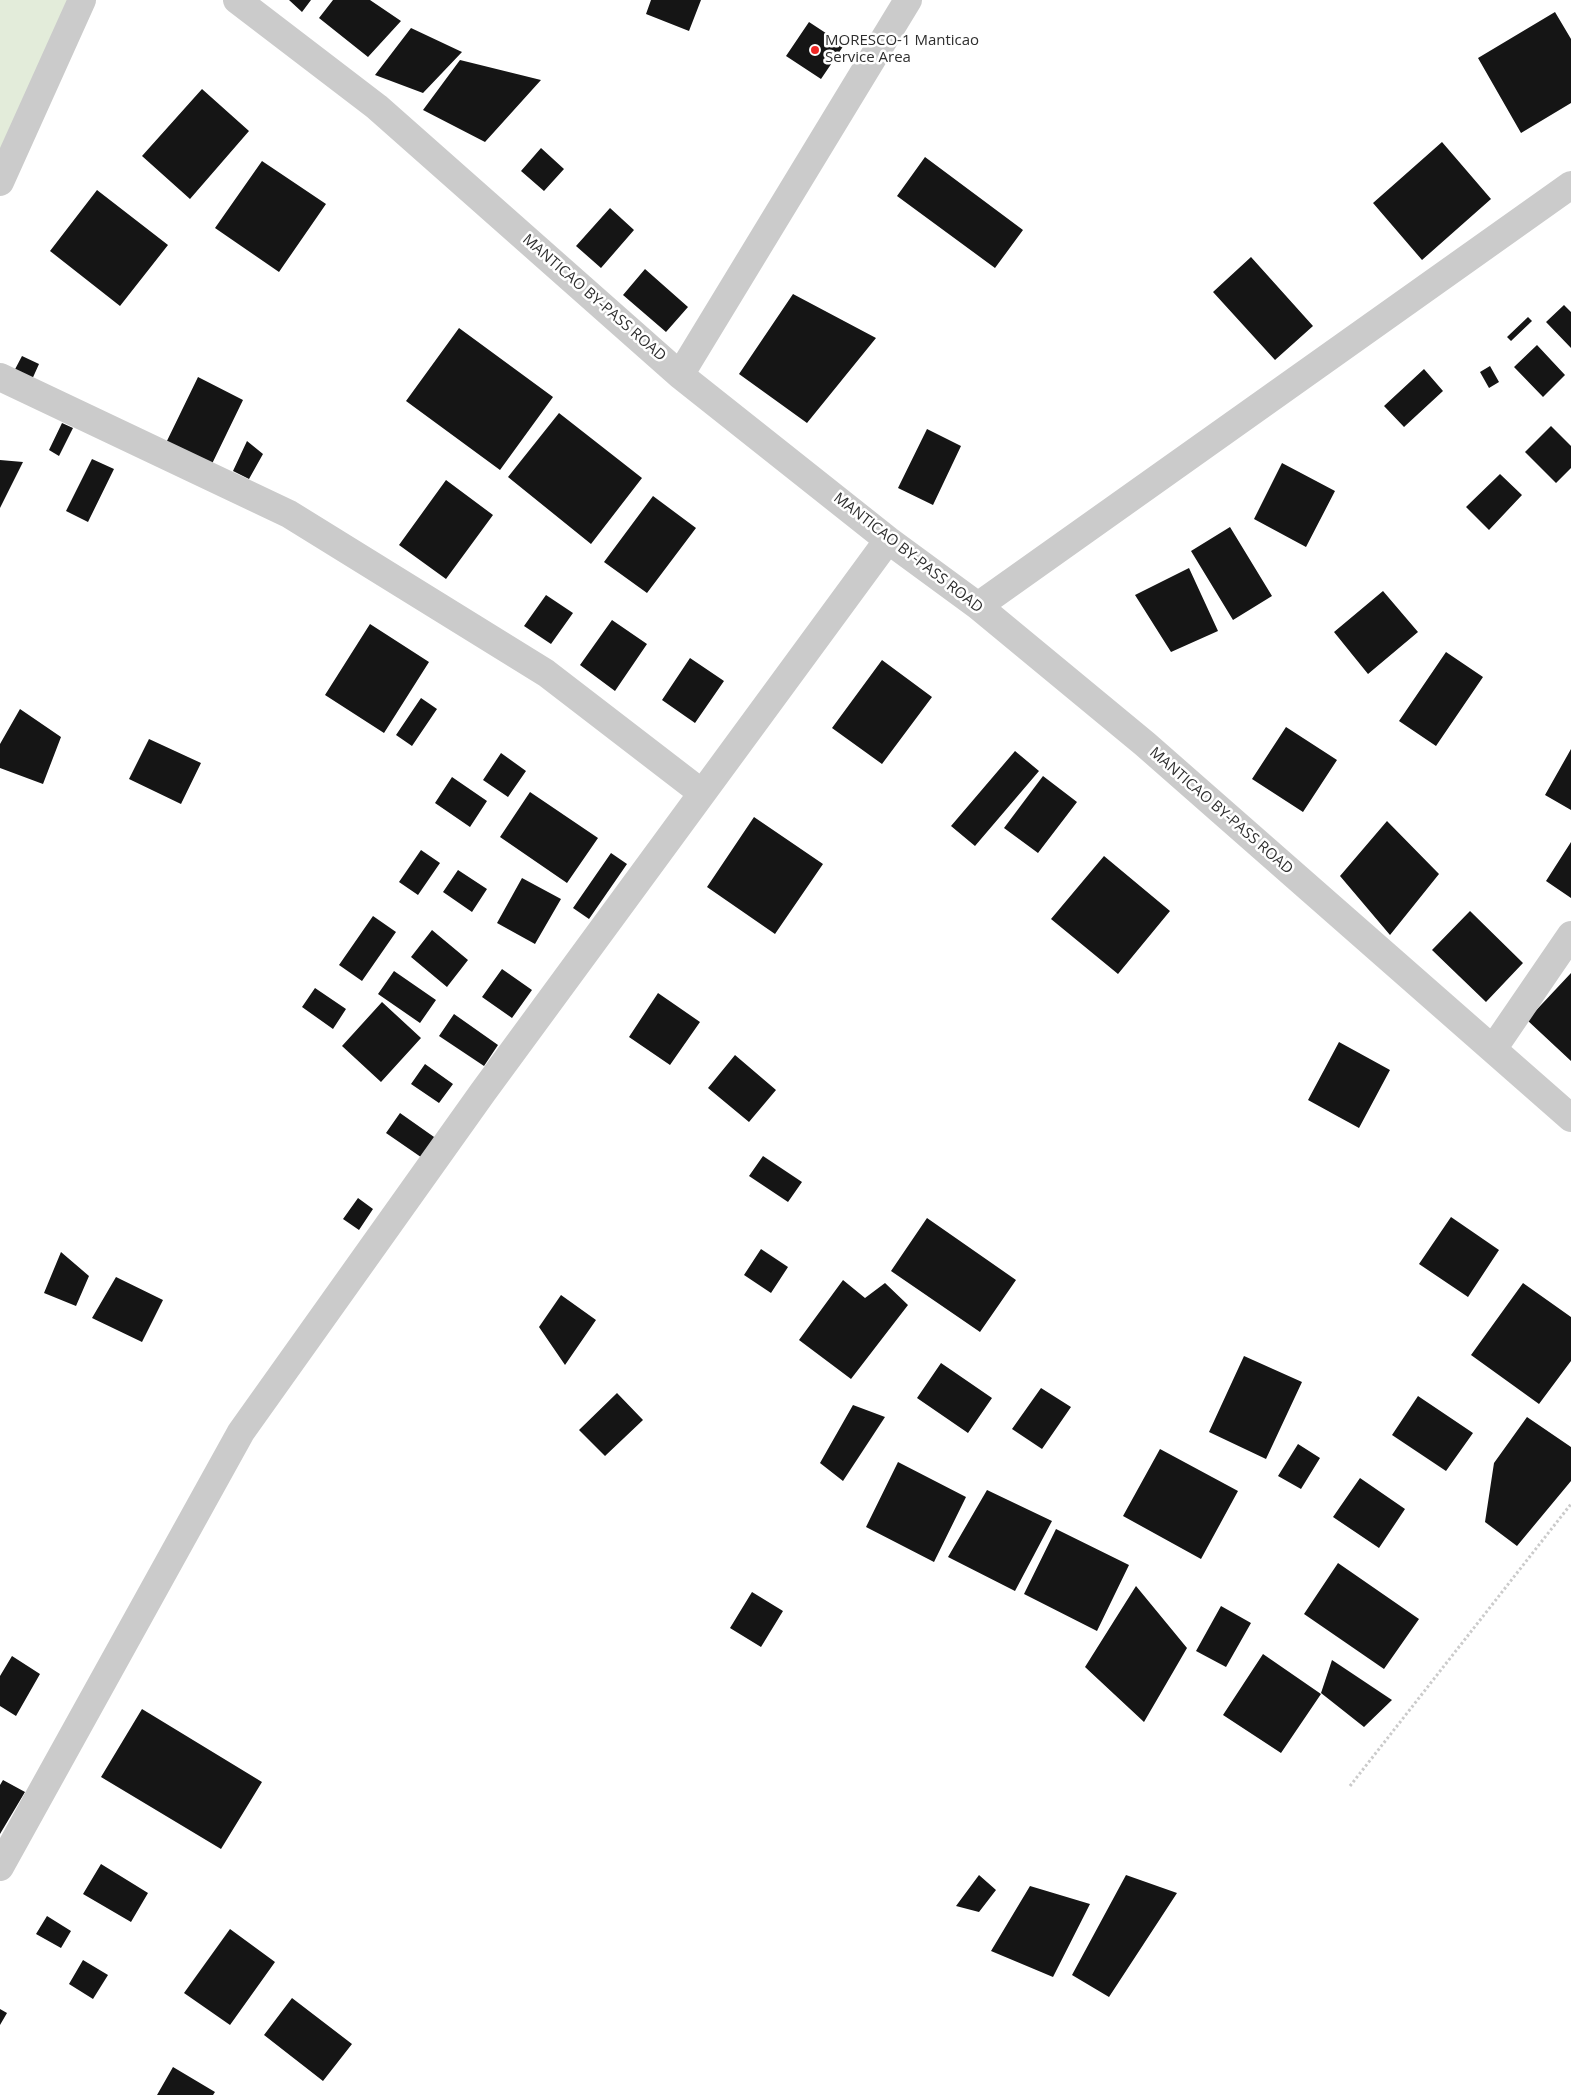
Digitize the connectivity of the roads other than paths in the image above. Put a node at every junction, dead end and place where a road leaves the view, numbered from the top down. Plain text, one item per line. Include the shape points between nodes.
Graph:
1 (82, 0) edge
2 (237, 0) edge
3 (908, 0) edge
4 (0, 182) edge
5 (1571, 185) edge
6 (680, 375) junction
7 (0, 377) edge
8 (888, 540) junction
9 (978, 606) junction
10 (702, 793) junction
11 (1571, 935) edge
12 (1493, 1049) junction
13 (1571, 1118) edge
14 (0, 1867) edge

1 - 4 street
2 - 6 street, MANTICAO BY-PASS ROAD via 377,107
3 - 6 street
5 - 9 street
6 - 8 street, MANTICAO BY-PASS ROAD
7 - 10 street via 288,514 546,673
8 - 9 street, MANTICAO BY-PASS ROAD
8 - 10 street
9 - 12 street, MANTICAO BY-PASS ROAD via 1145,744
10 - 14 street via 483,1092 241,1432
11 - 12 street
12 - 13 street, MANTICAO BY-PASS ROAD

